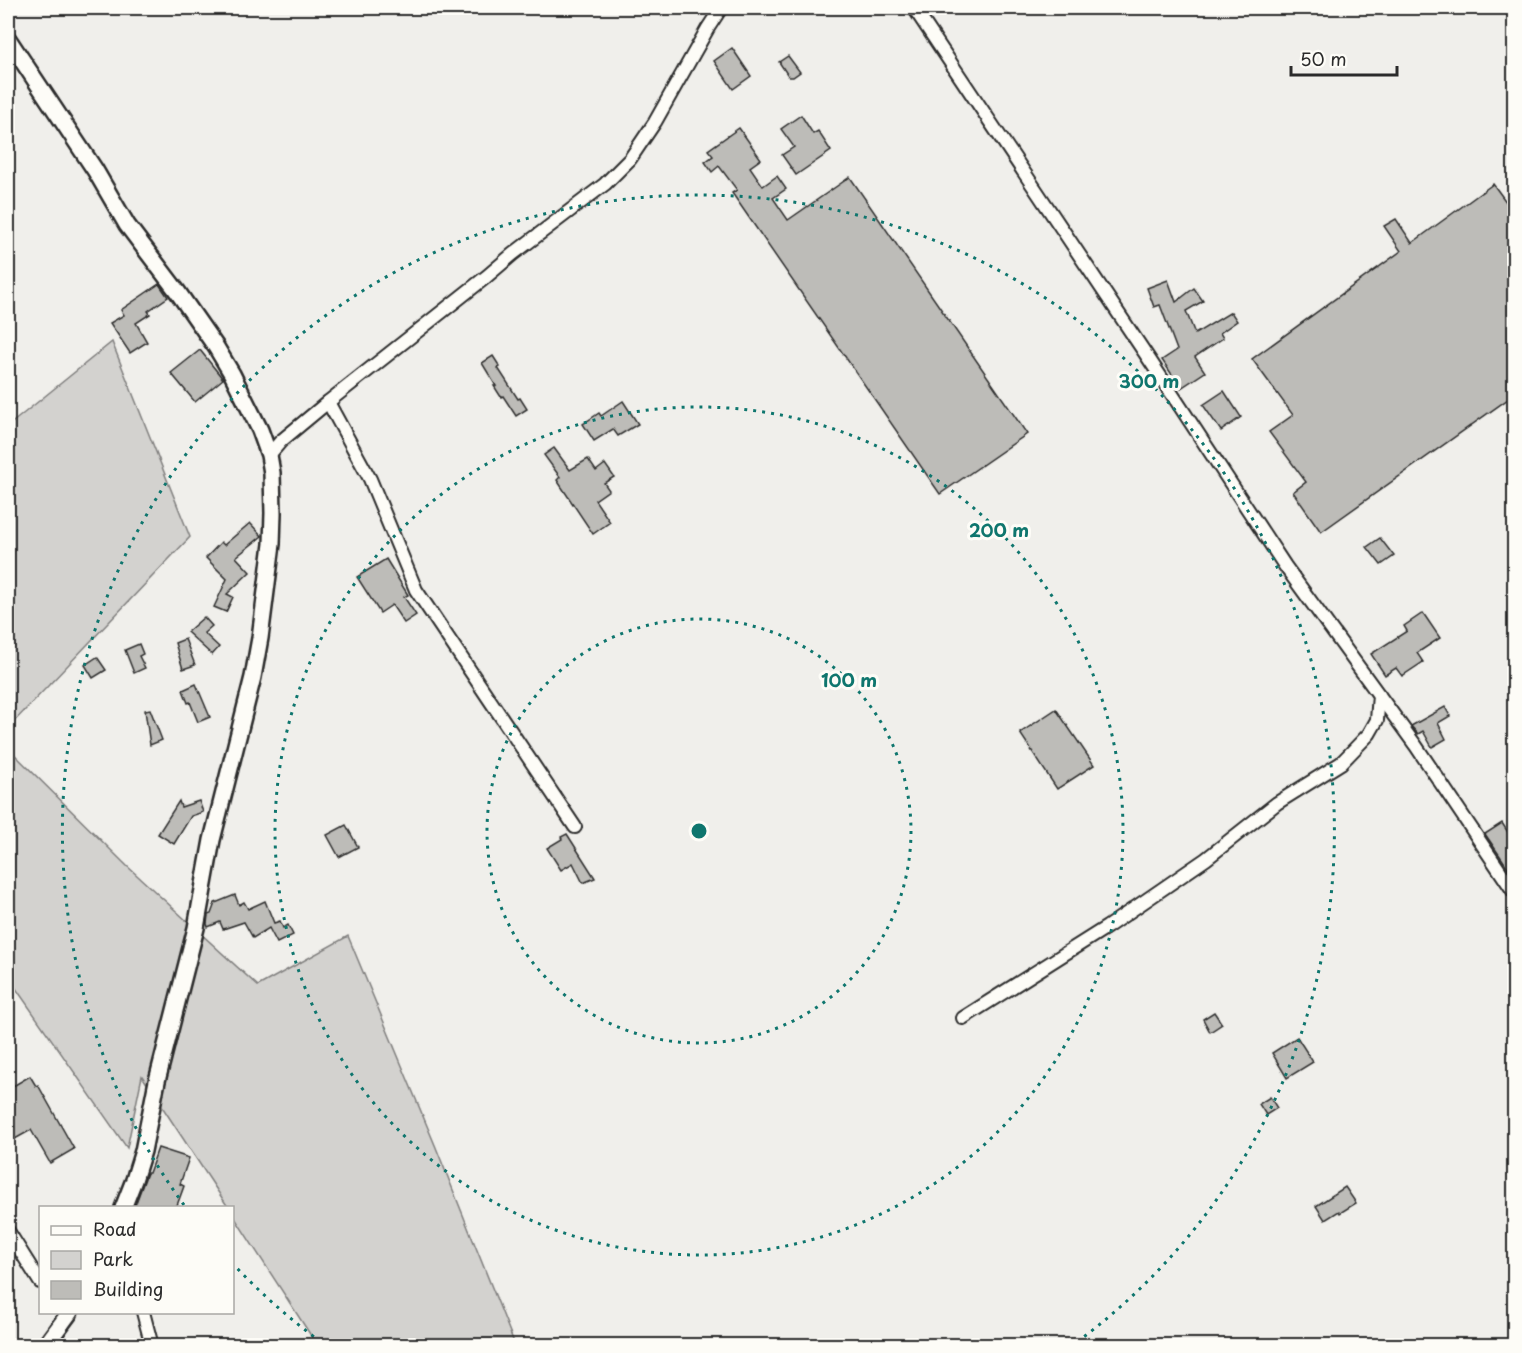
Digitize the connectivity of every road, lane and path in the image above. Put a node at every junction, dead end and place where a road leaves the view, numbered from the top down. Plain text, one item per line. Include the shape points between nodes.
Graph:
1 (721, 8) edge
2 (914, 8) edge
3 (8, 39) edge
4 (327, 402) junction
5 (269, 455) junction
6 (1379, 695) junction
7 (575, 827) dead end
8 (1515, 892) edge
9 (963, 1018) dead end
10 (124, 1206) edge
11 (8, 1231) edge
12 (39, 1280) edge
13 (144, 1314) edge
14 (65, 1315) edge
15 (45, 1346) edge
16 (152, 1346) edge

1 - 4 street via 630,159 604,184
2 - 6 street via 1285,566
3 - 5 street via 127,225 216,347
4 - 5 street
4 - 7 street via 370,479 416,590
5 - 10 street via 272,544 254,677 212,840 196,928 143,1151
6 - 8 street
6 - 9 street via 1377,720 1341,763 1277,803 1206,859 1107,927
11 - 12 street
13 - 16 street
14 - 15 street

